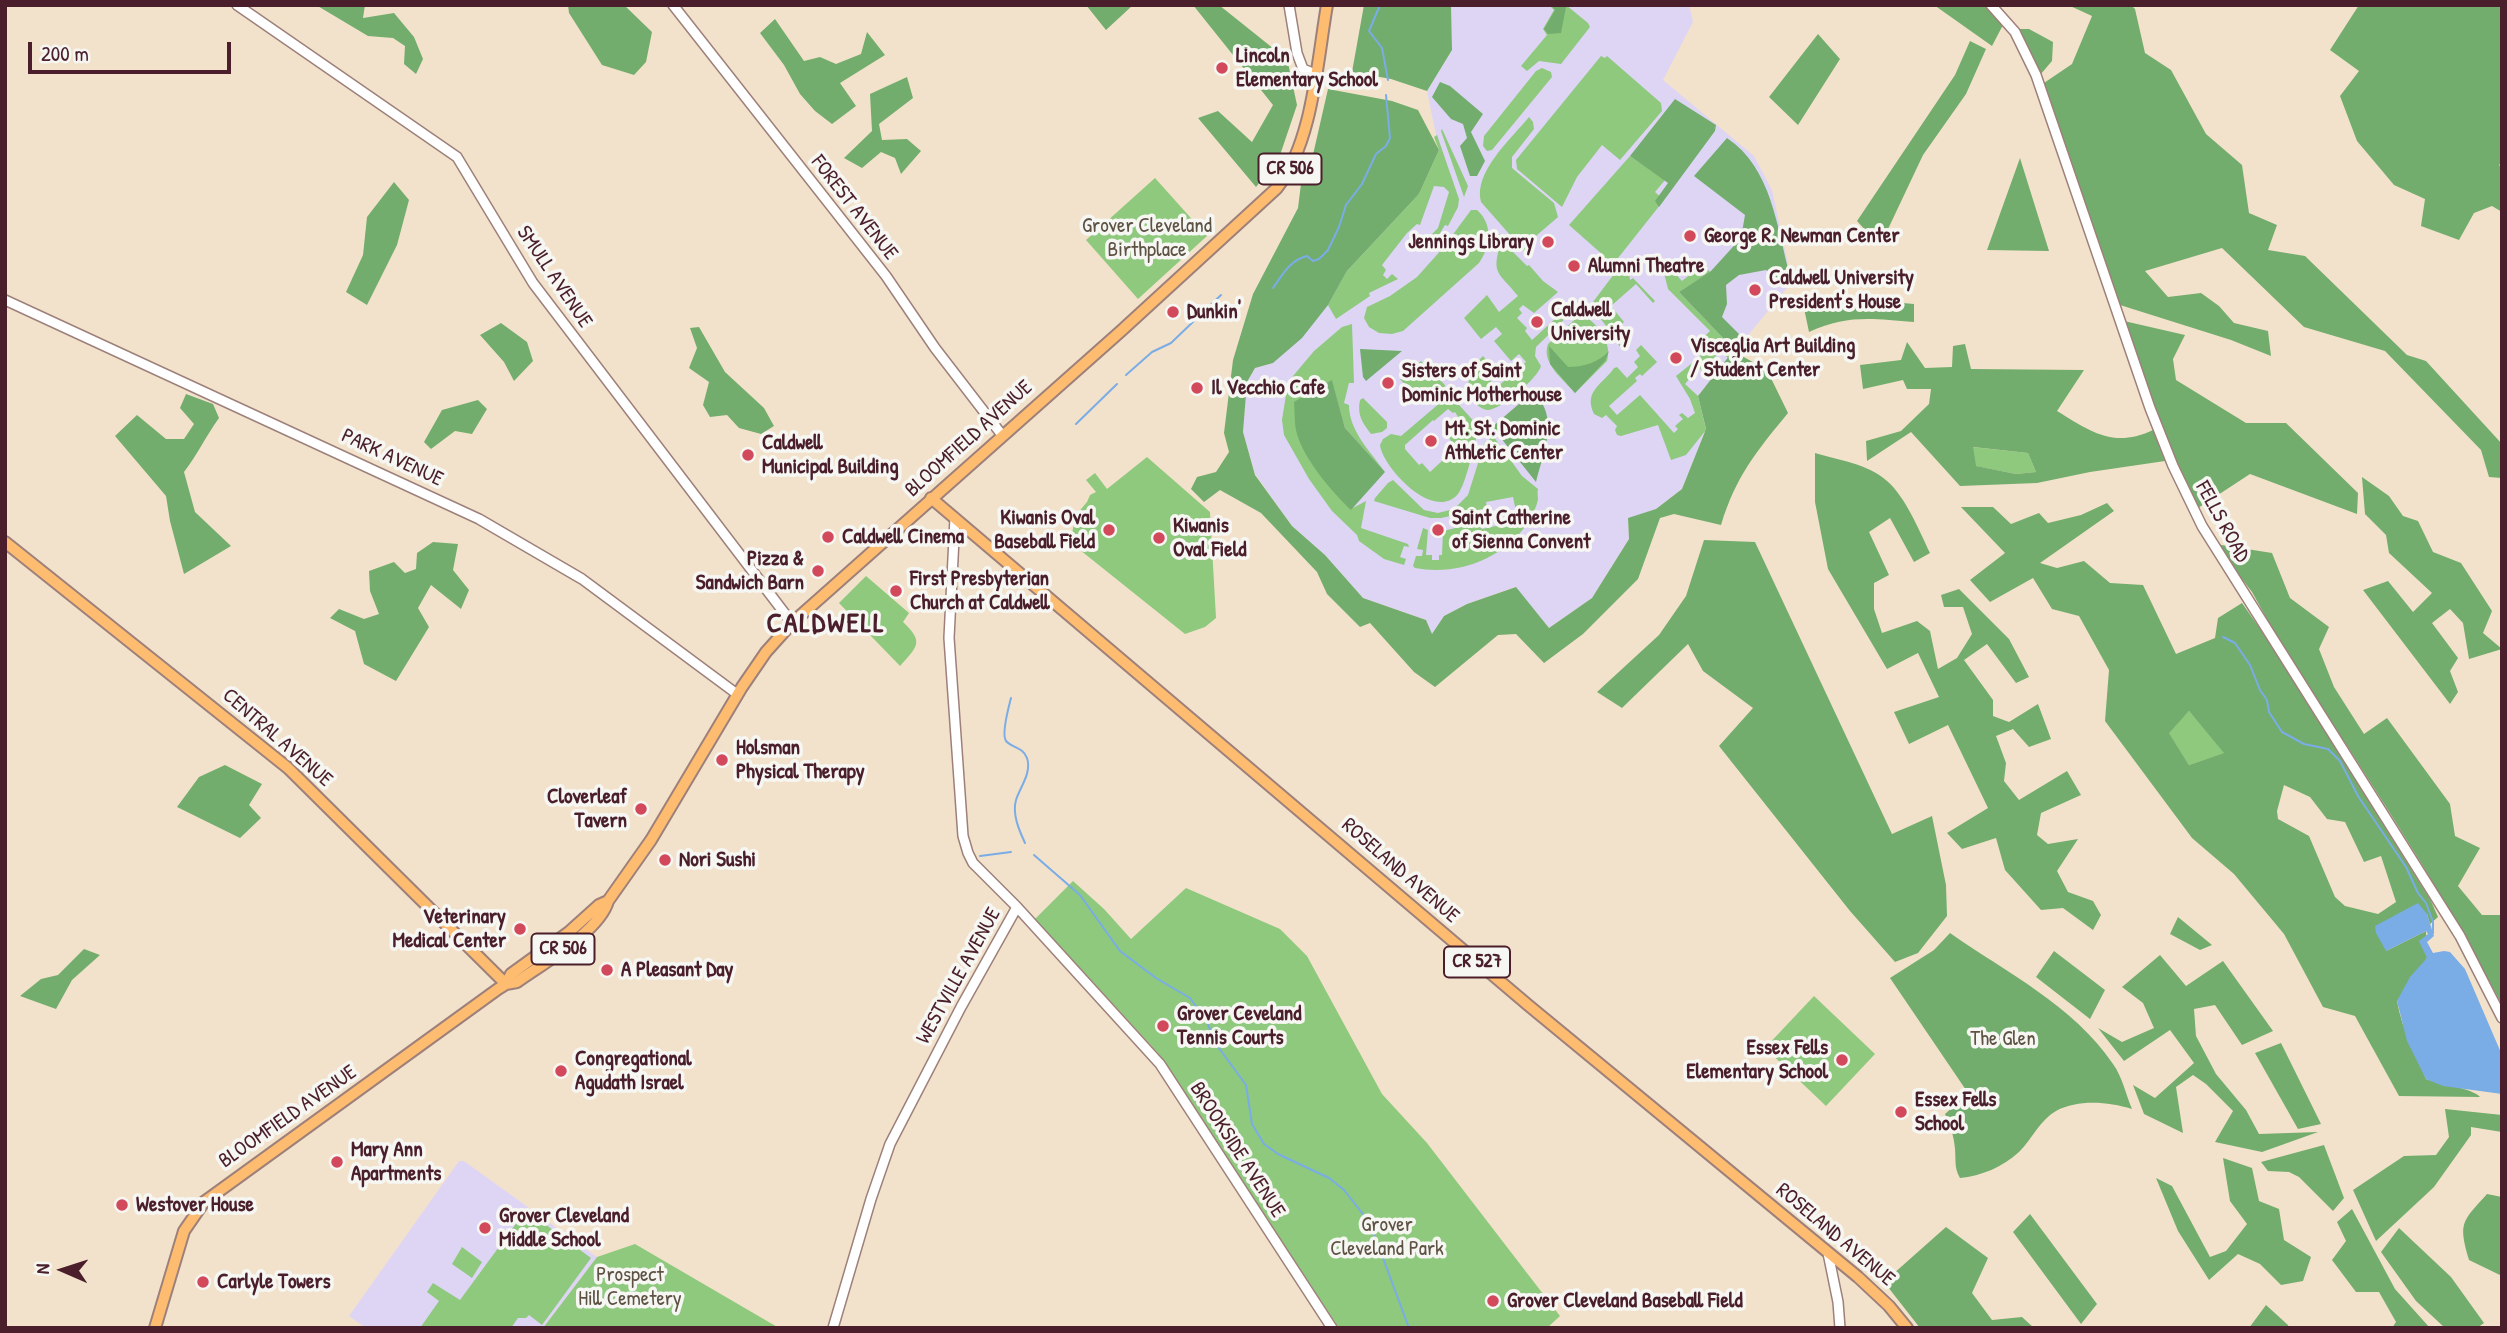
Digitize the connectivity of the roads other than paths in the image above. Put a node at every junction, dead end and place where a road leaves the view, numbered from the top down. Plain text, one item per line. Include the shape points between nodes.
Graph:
1 (237, 5) edge
2 (673, 5) edge
3 (1289, 5) edge
4 (1327, 5) edge
5 (1991, 5) edge
6 (1315, 74) junction
7 (5, 300) edge
8 (1002, 435) junction
9 (931, 498) junction
10 (956, 518) junction
11 (5, 542) edge
12 (792, 623) junction
13 (737, 694) junction
14 (1017, 907) junction
15 (506, 984) junction
16 (2502, 1018) edge
17 (1828, 1253) junction
18 (155, 1328) edge
19 (833, 1328) edge
20 (1332, 1328) edge
21 (1840, 1328) edge
22 (1907, 1328) edge

1 - 12 street, SMULL AVENUE via 457,157 533,283
2 - 8 street, FOREST AVENUE via 886,276
3 - 6 street via 1303,69
4 - 6 main road, BLOOMFIELD AVENUE / CR 506
5 - 16 street, FELLS ROAD via 2015,32 2036,75 2150,408 2202,526 2460,936
6 - 8 main road, BLOOMFIELD AVENUE / CR 506 via 1303,141 1277,187
7 - 13 street, PARK AVENUE via 479,519 582,579
8 - 9 main road, BLOOMFIELD AVENUE / CR 506
9 - 10 main road, ROSELAND AVENUE / CR 527
9 - 12 main road, BLOOMFIELD AVENUE / CR 506
10 - 14 street, WESTVILLE AVENUE via 949,638 963,836 974,863
10 - 17 main road, ROSELAND AVENUE / CR 527 via 1528,1005
11 - 15 main road, CENTRAL AVENUE via 288,768
12 - 13 main road, BLOOMFIELD AVENUE / CR 506
13 - 15 main road, BLOOMFIELD AVENUE / CR 506 via 605,911 572,943 517,982
14 - 19 street, WESTVILLE AVENUE via 890,1144
14 - 20 street, BROOKSIDE AVENUE via 1160,1064
15 - 18 main road, BLOOMFIELD AVENUE / CR 506 via 204,1202 184,1231
17 - 21 street
17 - 22 main road, ROSELAND AVENUE / CR 527 via 1889,1306

